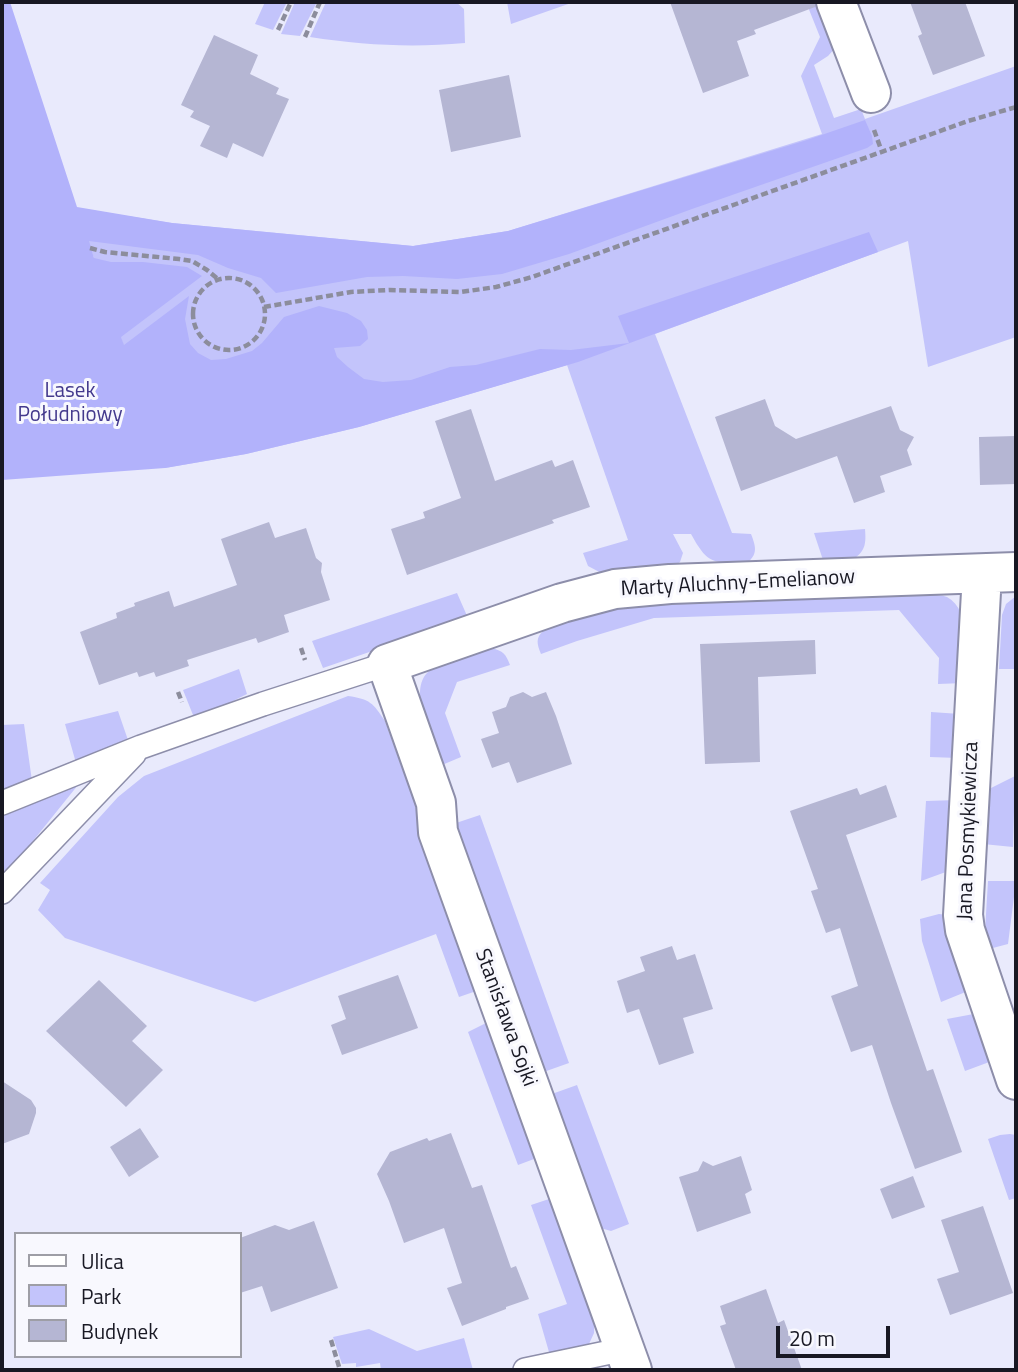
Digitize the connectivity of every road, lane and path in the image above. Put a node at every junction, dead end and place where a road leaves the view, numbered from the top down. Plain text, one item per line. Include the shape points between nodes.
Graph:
1 (291, 2) edge
2 (320, 2) edge
3 (836, 2) edge
4 (278, 30) dead end
5 (305, 37) dead end
6 (871, 93) dead end
7 (1016, 107) edge
8 (90, 248) dead end
9 (219, 279) junction
10 (264, 306) junction
11 (999, 573) edge
12 (387, 664) junction
13 (141, 747) junction
14 (2, 803) edge
15 (2, 892) edge
16 (1016, 1080) edge
17 (331, 1339) dead end
18 (629, 1360) edge
19 (340, 1370) edge
20 (525, 1370) edge

1 - 4 path
2 - 5 path
3 - 6 street
7 - 10 path via 496,287 461,292 351,292
8 - 9 path via 192,261
9 - 10 path via 247,282 257,290
9 - 10 path via 203,289 193,311 198,334 217,349 241,349 251,343 265,323
11 - 12 street, Marty Aluchny-Emelianow via 615,589
11 - 16 street, Jana Posmykiewicza via 963,915
12 - 13 lane
12 - 18 street, Stanisława Sojki via 436,803 438,832
13 - 14 lane
13 - 15 lane
17 - 19 path
18 - 20 lane

